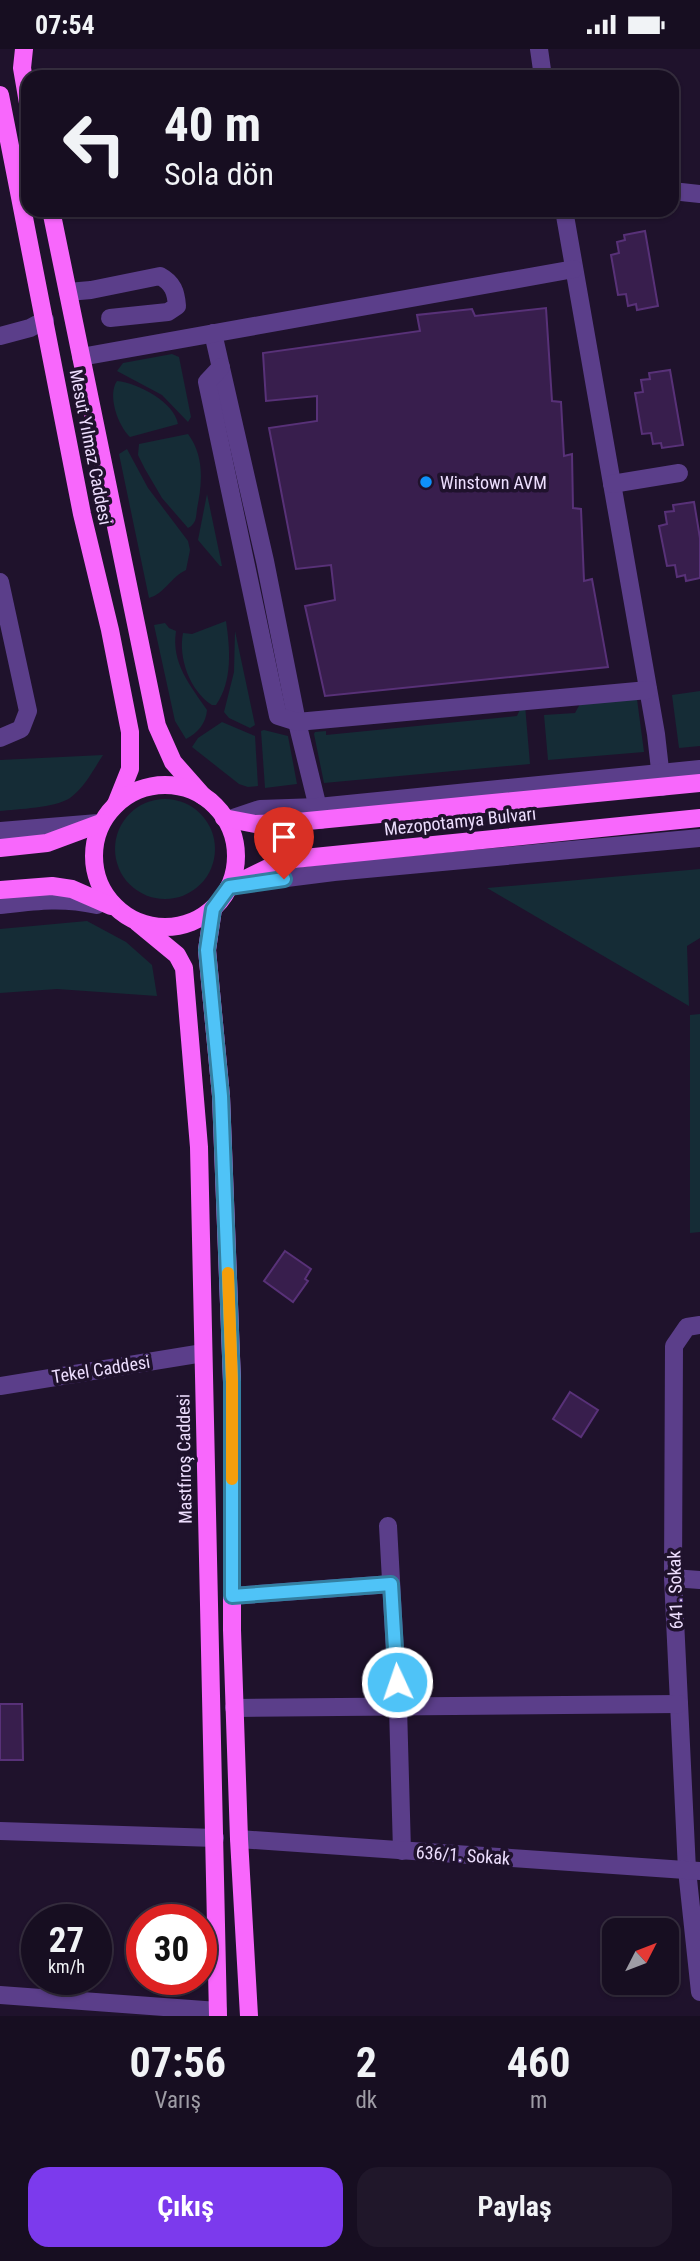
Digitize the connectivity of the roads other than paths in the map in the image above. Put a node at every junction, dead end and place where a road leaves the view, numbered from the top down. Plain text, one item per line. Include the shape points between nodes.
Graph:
1 (24, 49) edge
2 (539, 49) edge
3 (22, 70) edge
4 (542, 70) edge
5 (0, 95) edge
6 (679, 192) edge
7 (700, 194) edge
8 (21, 200) edge
9 (24, 217) edge
10 (52, 217) edge
11 (565, 217) edge
12 (574, 269) junction
13 (68, 292) junction
14 (110, 318) dead end
15 (45, 320) junction
16 (214, 333) junction
17 (0, 336) edge
18 (81, 356) junction
19 (679, 473) dead end
20 (612, 484) junction
21 (0, 582) edge
22 (648, 689) junction
23 (297, 722) junction
24 (0, 738) edge
25 (700, 769) edge
26 (661, 780) junction
27 (700, 783) edge
28 (203, 796) junction
29 (116, 804) junction
30 (319, 814) junction
31 (227, 818) junction
32 (700, 818) edge
33 (101, 823) junction
34 (0, 831) edge
35 (700, 838) edge
36 (0, 848) edge
37 (231, 886) junction
38 (0, 890) edge
39 (0, 905) edge
40 (117, 909) junction
41 (213, 909) junction
42 (137, 922) junction
43 (700, 1325) edge
44 (202, 1353) junction
45 (0, 1386) edge
46 (388, 1526) dead end
47 (673, 1578) junction
48 (700, 1580) edge
49 (391, 1584) junction
50 (232, 1596) junction
51 (679, 1704) junction
52 (398, 1707) junction
53 (234, 1708) junction
54 (0, 1831) edge
55 (215, 1838) junction
56 (239, 1839) junction
57 (402, 1851) junction
58 (693, 1871) edge
59 (700, 1992) edge
60 (0, 1995) edge
61 (218, 2014) edge
62 (249, 2016) edge

1 - 3 main road
2 - 4 street
5 - 8 main road, Mesut Yılmaz Caddesi
6 - 7 street
9 - 15 main road, Mesut Yılmaz Caddesi
10 - 13 main road, Mesut Yılmaz Caddesi
11 - 12 street
12 - 16 street
12 - 20 street
13 - 14 street via 160,276 176,291 177,306 168,312
13 - 18 main road, Mesut Yılmaz Caddesi
15 - 17 street
15 - 29 main road, Mesut Yılmaz Caddesi via 130,732 130,769
16 - 18 street
16 - 23 street via 221,367 207,382 241,546 278,716
18 - 28 main road, Mesut Yılmaz Caddesi via 157,726 173,762
19 - 20 street
20 - 22 street
21 - 24 street via 28,711 22,729
22 - 23 street
22 - 26 street
23 - 30 street
25 - 26 street
26 - 27 main road, Mezopotamya Bulvarı
26 - 30 main road, Mezopotamya Bulvarı
28 - 29 main road via 181,787 158,785 135,791
28 - 31 main road
29 - 33 main road
30 - 31 main road, Mezopotamya Bulvarı via 255,824
31 - 37 main road via 236,852
32 - 37 main road, Mezopotamya Bulvarı via 294,859
33 - 34 street
33 - 36 main road via 47,843
33 - 40 main road via 94,845 94,869 102,891
35 - 37 street
37 - 41 main road
38 - 40 main road via 72,888
39 - 40 street via 72,899
40 - 42 main road
41 - 42 main road via 177,927
41 - 50 main road via 207,950 222,1109 232,1382
42 - 44 main road, Mastfıroş Caddesi via 177,955 184,968 199,1147
43 - 47 street, 641. Sokak via 687,1327 674,1346
44 - 45 street, Tekel Caddesi
44 - 55 main road, Mastfıroş Caddesi
46 - 49 street
47 - 48 street
47 - 51 street, 641. Sokak
49 - 50 street
49 - 52 street
50 - 53 main road
51 - 52 street
51 - 58 street, 641. Sokak
52 - 53 street
52 - 57 street
53 - 56 main road
54 - 55 street
55 - 61 main road, Mastfıroş Caddesi
56 - 57 street, 636/1. Sokak
56 - 62 main road
57 - 58 street, 636/1. Sokak
58 - 59 street, 641. Sokak
60 - 61 street

